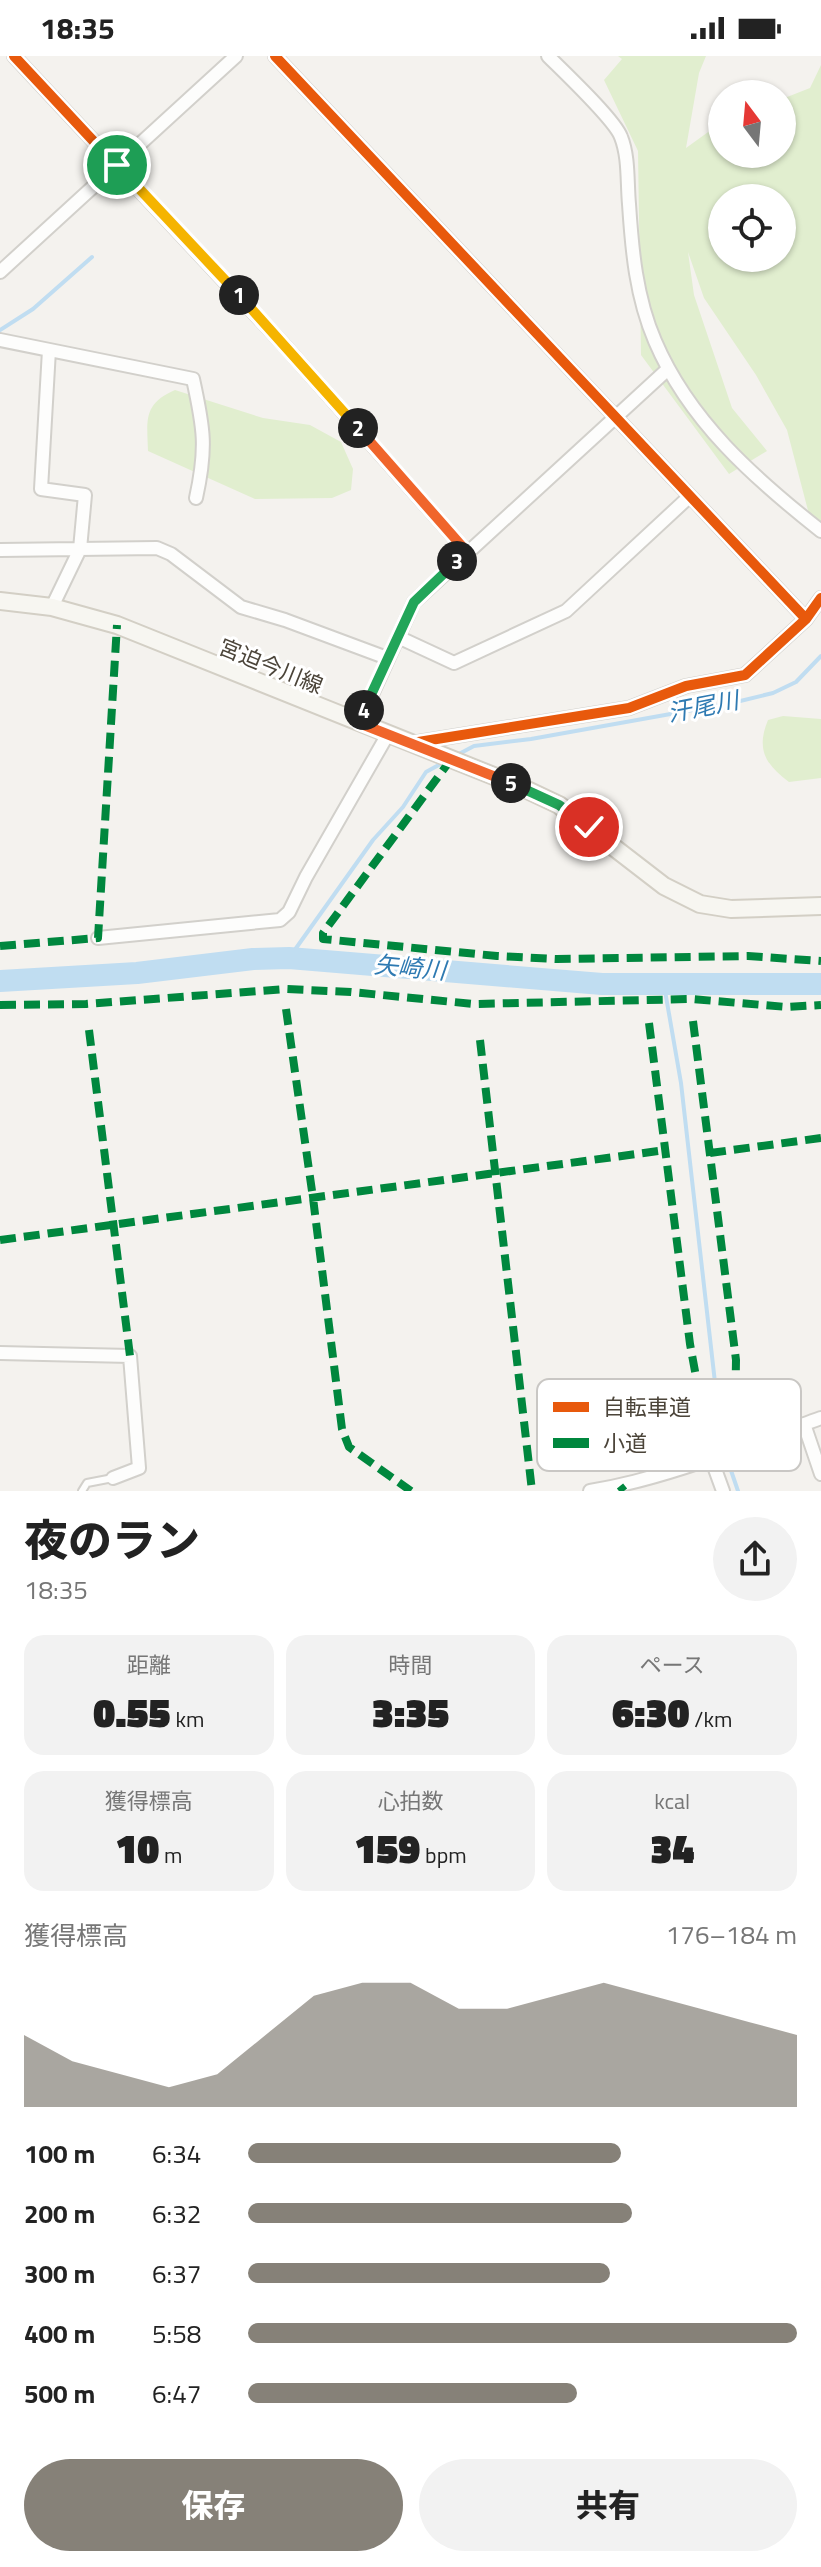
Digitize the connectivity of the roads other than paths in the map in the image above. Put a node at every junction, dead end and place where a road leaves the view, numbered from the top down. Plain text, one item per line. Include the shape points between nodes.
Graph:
1 (14, 56) edge
2 (236, 56) edge
3 (275, 56) edge
4 (548, 56) edge
5 (117, 165) junction
6 (0, 272) edge
7 (0, 340) edge
8 (49, 350) junction
9 (668, 369) junction
10 (616, 416) junction
11 (690, 496) junction
12 (196, 498) dead end
13 (821, 531) edge
14 (80, 549) junction
15 (0, 550) edge
16 (467, 552) junction
17 (821, 598) edge
18 (0, 601) edge
19 (52, 607) junction
20 (806, 619) junction
21 (398, 637) junction
22 (387, 658) junction
23 (359, 723) junction
24 (388, 734) junction
25 (412, 743) junction
26 (821, 906) edge
27 (98, 938) dead end
28 (0, 1353) edge
29 (821, 1418) edge
30 (804, 1424) junction
31 (801, 1425) edge
32 (669, 1471) edge
33 (716, 1471) edge
34 (821, 1474) edge
35 (113, 1478) joint
36 (82, 1491) edge
37 (590, 1491) edge
38 (723, 1491) edge

1 - 5 street
2 - 5 street
3 - 10 street
4 - 9 street via 621,136 633,258 646,316
5 - 6 street
5 - 16 street
7 - 8 street
8 - 12 street via 193,379 205,433
8 - 14 street via 41,489 85,495
9 - 10 street
9 - 13 street via 688,402 732,453
10 - 11 street
10 - 16 street
11 - 20 street
11 - 21 street via 566,611 454,663
14 - 15 street
14 - 19 street
14 - 22 street via 157,548 241,607
16 - 21 street via 414,602
17 - 20 street
18 - 19 main road, 宮迫今川線
19 - 23 main road, 宮迫今川線 via 117,625
20 - 25 street via 745,675 686,686 629,708
21 - 22 street
22 - 23 street
23 - 24 main road, 宮迫今川線
24 - 25 main road, 宮迫今川線
24 - 27 street via 280,920
25 - 26 main road, 宮迫今川線 via 559,805 664,886 700,904 731,909
28 - 35 street via 130,1356 139,1468
29 - 30 street
30 - 31 street
30 - 34 street
32 - 37 street
33 - 38 street
35 - 36 lane via 87,1483

